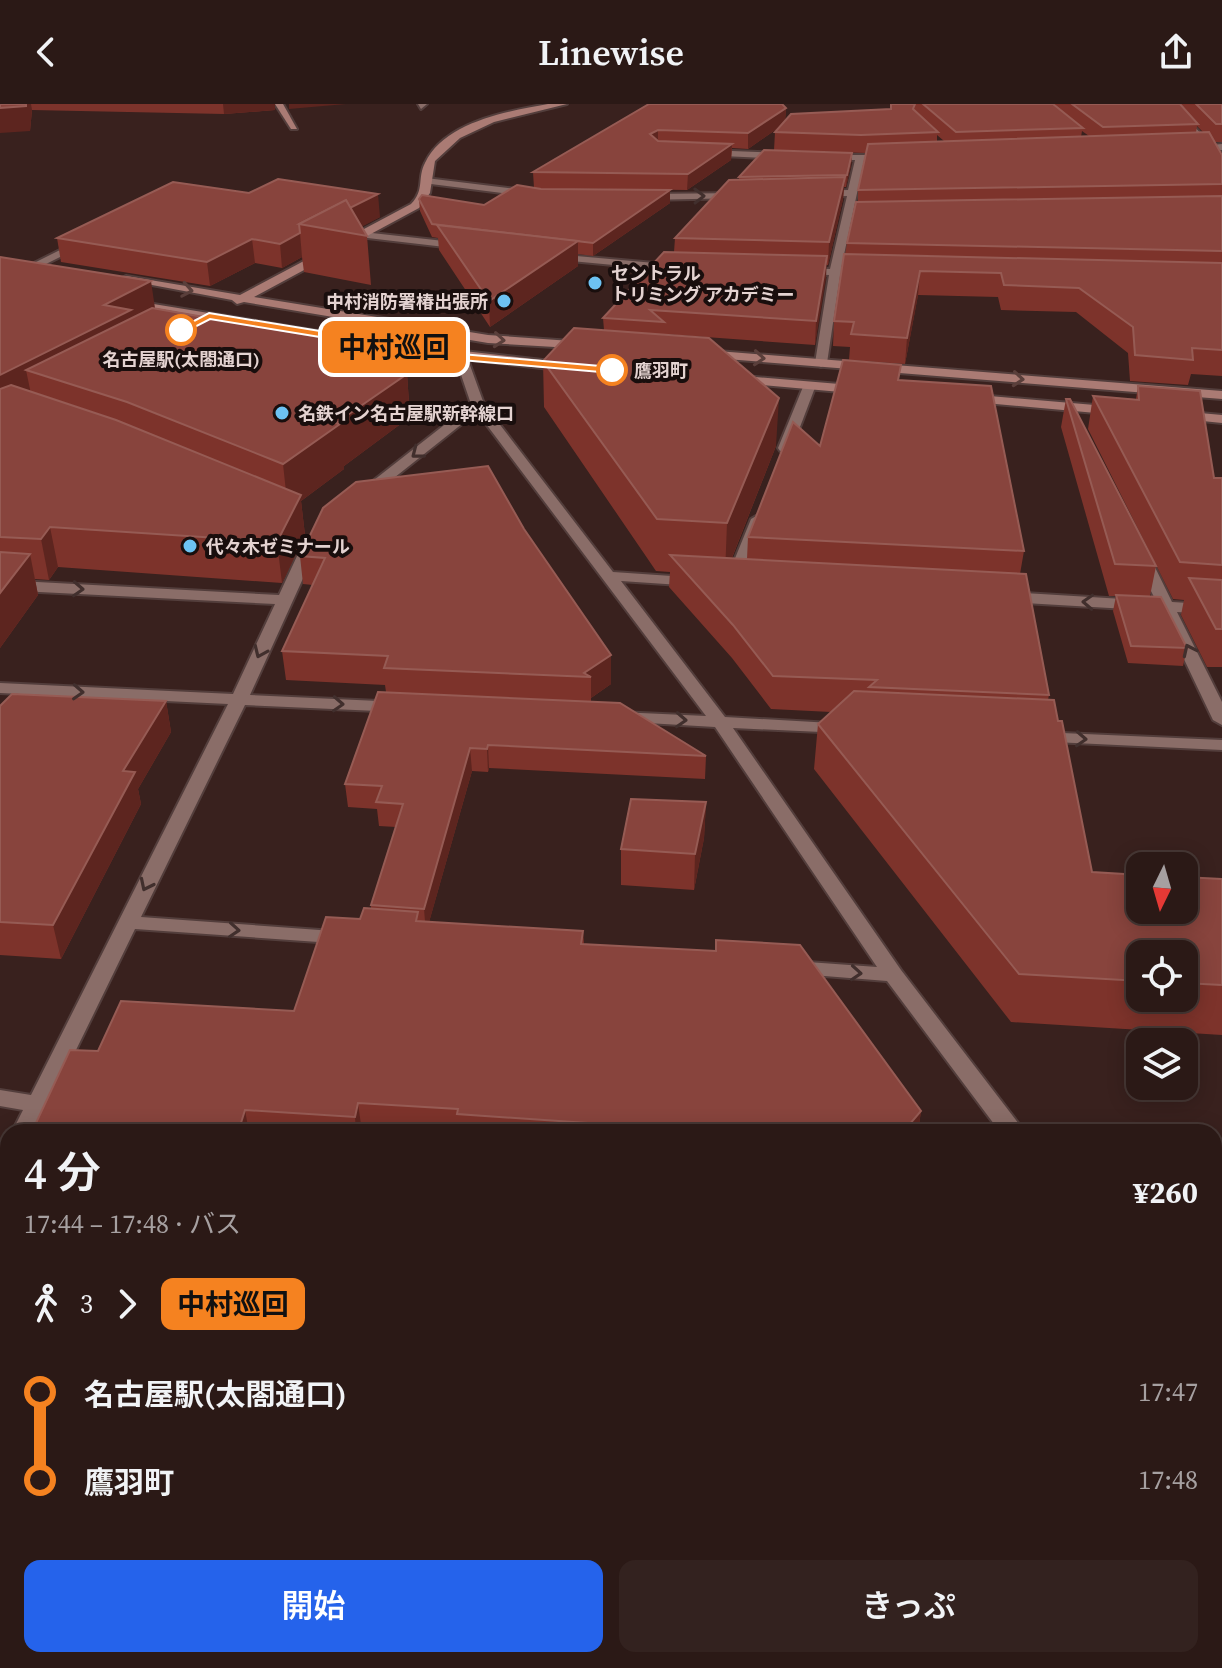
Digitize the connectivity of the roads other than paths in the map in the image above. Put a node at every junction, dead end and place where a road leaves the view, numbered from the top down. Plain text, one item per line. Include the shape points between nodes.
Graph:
1 (279, 104) edge
2 (563, 104) edge
3 (1169, 104) edge
4 (294, 127) dead end
5 (1216, 147) edge
6 (1182, 148) edge
7 (688, 152) edge
8 (791, 156) edge
9 (820, 157) edge
10 (905, 157) edge
11 (860, 159) junction
12 (1222, 163) edge
13 (426, 181) junction
14 (852, 193) junction
15 (804, 194) edge
16 (541, 195) edge
17 (757, 195) edge
18 (628, 197) edge
19 (847, 218) junction
20 (862, 218) edge
21 (102, 232) edge
22 (363, 235) junction
23 (470, 247) edge
24 (546, 256) edge
25 (69, 269) edge
26 (691, 269) edge
27 (792, 271) edge
28 (835, 272) junction
29 (882, 273) edge
30 (116, 277) edge
31 (241, 299) junction
32 (119, 302) edge
33 (209, 316) junction
34 (181, 330) edge
35 (599, 347) edge
36 (695, 354) edge
37 (461, 357) junction
38 (821, 363) junction
39 (583, 368) edge
40 (719, 378) edge
41 (810, 385) junction
42 (870, 390) edge
43 (1222, 395) edge
44 (946, 396) edge
45 (478, 405) junction
46 (1129, 411) edge
47 (1160, 414) edge
48 (1222, 419) edge
49 (779, 465) edge
50 (354, 502) edge
51 (763, 505) edge
52 (316, 525) edge
53 (1136, 545) edge
54 (607, 576) junction
55 (0, 585) edge
56 (995, 597) edge
57 (284, 600) junction
58 (1168, 606) junction
59 (1222, 610) edge
60 (0, 688) edge
61 (26, 690) junction
62 (239, 699) junction
63 (9, 708) edge
64 (425, 708) edge
65 (596, 716) edge
66 (1222, 720) edge
67 (720, 722) junction
68 (864, 729) edge
69 (1023, 736) edge
70 (1222, 745) edge
71 (128, 922) junction
72 (365, 939) edge
73 (766, 966) edge
74 (893, 975) junction
75 (0, 1098) edge
76 (38, 1104) junction
77 (28, 1124) edge
78 (1007, 1124) edge

1 - 4 street
2 - 13 street via 515,114 442,146 428,164
3 - 5 street
5 - 6 street
5 - 12 street
7 - 8 street
9 - 11 street
10 - 11 street
11 - 14 street
13 - 16 street
13 - 22 street via 426,193 415,206
14 - 15 street
14 - 19 street
18 -> 17 street
19 - 20 street
19 - 28 street
21 - 25 street via 31,263
22 - 23 street
22 - 31 street
24 - 26 street
27 - 28 street
28 - 29 street
28 - 38 street
30 -> 31 street
31 - 33 street
31 -> 35 street via 488,339
32 - 33 street
33 - 34 street
33 - 37 street
36 -> 38 street
37 - 39 street
37 - 45 street
38 -> 43 street
40 - 41 street
41 - 42 street
41 - 49 street
44 - 46 street via 1070,413
45 -> 50 street
45 - 54 street
47 - 48 street
51 - 54 street via 740,583
52 - 57 street
53 - 58 street
54 - 67 street
55 -> 57 street
58 -> 56 street
57 -> 62 street
58 - 59 street
66 -> 58 street
60 - 61 street
61 -> 62 street
61 - 63 street
62 -> 64 street
62 -> 71 street
65 -> 67 street
67 - 68 street
67 - 74 street
69 -> 70 street
71 -> 72 street
71 - 76 street
73 -> 74 street
74 - 78 street
75 - 76 street
76 - 77 street

